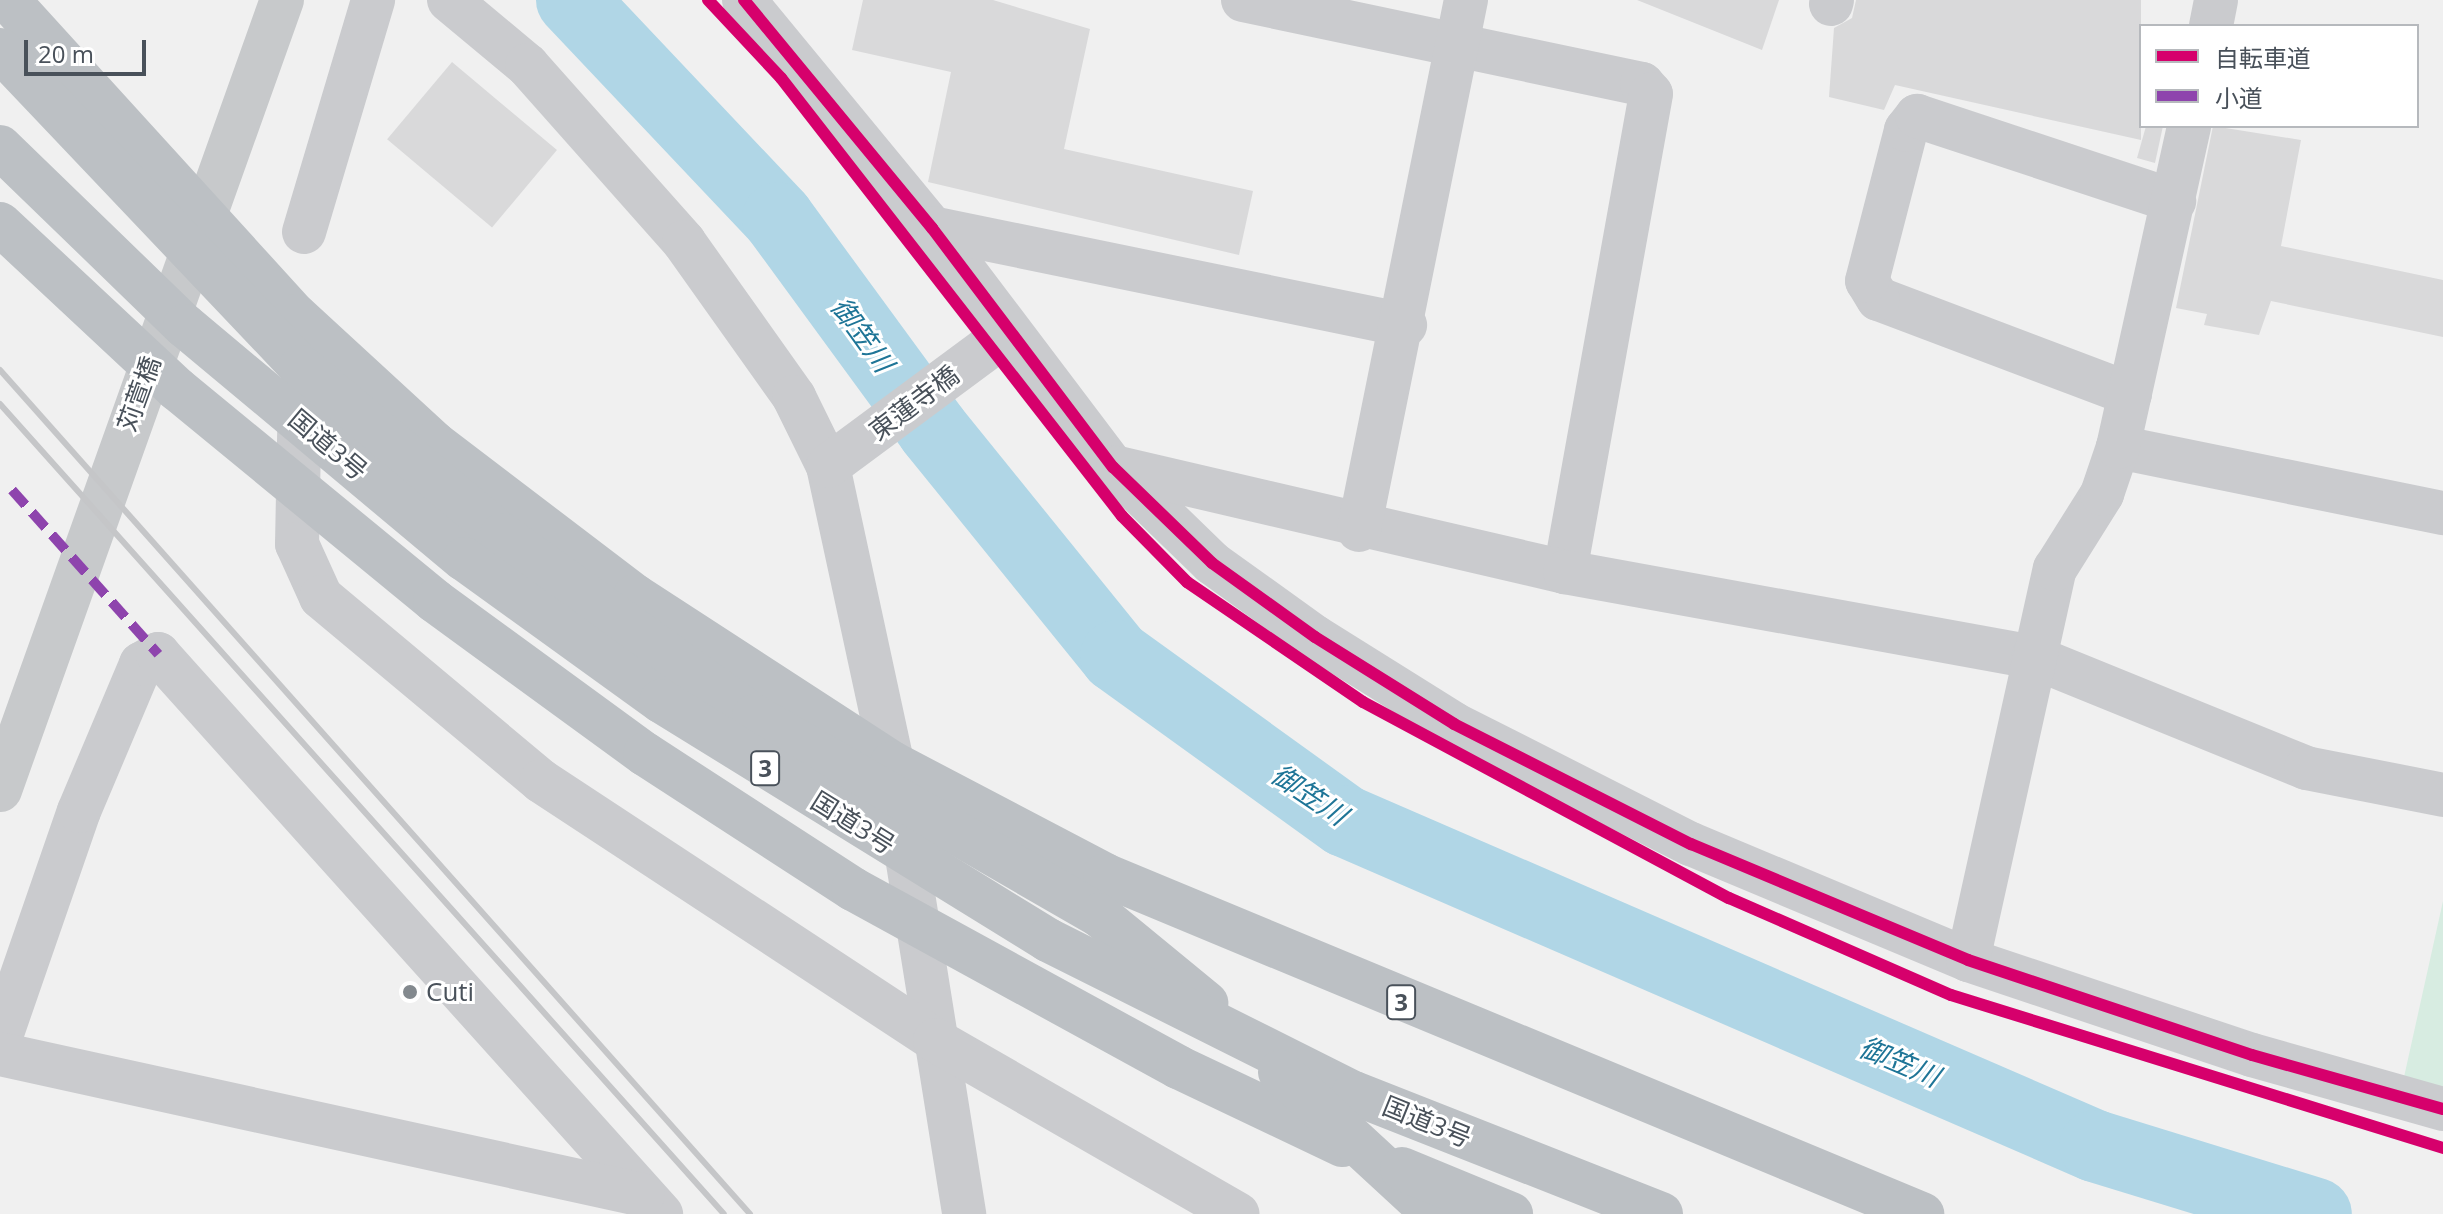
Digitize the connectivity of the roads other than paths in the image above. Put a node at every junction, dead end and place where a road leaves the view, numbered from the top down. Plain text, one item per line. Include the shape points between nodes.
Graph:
1 (8, 0) edge
2 (282, 0) edge
3 (373, 0) edge
4 (449, 0) edge
5 (744, 0) edge
6 (1243, 0) edge
7 (1466, 0) edge
8 (2216, 0) edge
9 (2211, 24) edge
10 (1459, 44) junction
11 (0, 50) edge
12 (2189, 128) edge
13 (0, 147) edge
14 (2174, 201) junction
15 (0, 224) edge
16 (932, 228) junction
17 (304, 232) dead end
18 (1405, 325) junction
19 (994, 343) junction
20 (301, 367) junction
21 (2130, 394) junction
22 (2118, 447) junction
23 (839, 459) junction
24 (1113, 467) junction
25 (2443, 513) edge
26 (1359, 530) junction
27 (1565, 572) junction
28 (2033, 657) junction
29 (892, 763) junction
30 (0, 790) edge
31 (2443, 795) edge
32 (899, 805) junction
33 (1968, 960) junction
34 (0, 1039) edge
35 (935, 1040) junction
36 (0, 1054) edge
37 (2443, 1109) edge
38 (652, 1204) edge
39 (1653, 1211) edge
40 (964, 1214) edge
41 (1238, 1214) edge
42 (1434, 1214) edge
43 (1511, 1214) edge
44 (1922, 1214) edge

1 - 29 highway, 3 via 296,316 434,443 635,596
2 - 30 main road, 苅萱橋
3 - 17 street
4 - 23 street via 527,65 684,242
5 - 16 street
6 - 10 street
7 - 10 street
8 - 9 street
10 - 18 street
10 - 27 street via 1642,84 1651,94
11 - 20 highway, 3
12 - 14 street
13 - 39 highway, 国道3号 / 3 via 197,337 464,559 674,709 1089,961 1354,1093
14 - 21 street
14 - 21 street via 1917,116 1906,130 1867,281 1878,299
15 - 43 highway, 国道3号 / 3 via 177,389 423,591 645,754 853,889 1178,1067
16 - 18 street
16 - 19 street
18 - 26 street
19 - 23 street, 東蓮寺橋
19 - 24 street
20 - 32 highway, 3 via 502,535 754,716
20 - 35 street via 297,544 321,597 541,781
21 - 22 street
22 - 25 street
22 - 28 street via 2102,494 2055,569
23 - 29 street
24 - 26 street
24 - 33 street via 1212,563 1454,724 1691,844
26 - 27 street
27 - 28 street
28 - 31 street via 2306,768
28 - 33 street
29 - 32 street
29 - 44 highway, 3 via 1119,882
32 - 35 street
32 - 42 highway, 3 via 1143,946
33 - 37 street via 2252,1055
34 - 38 street via 85,796 141,664 158,654
35 - 40 street
35 - 41 street
36 - 38 street

